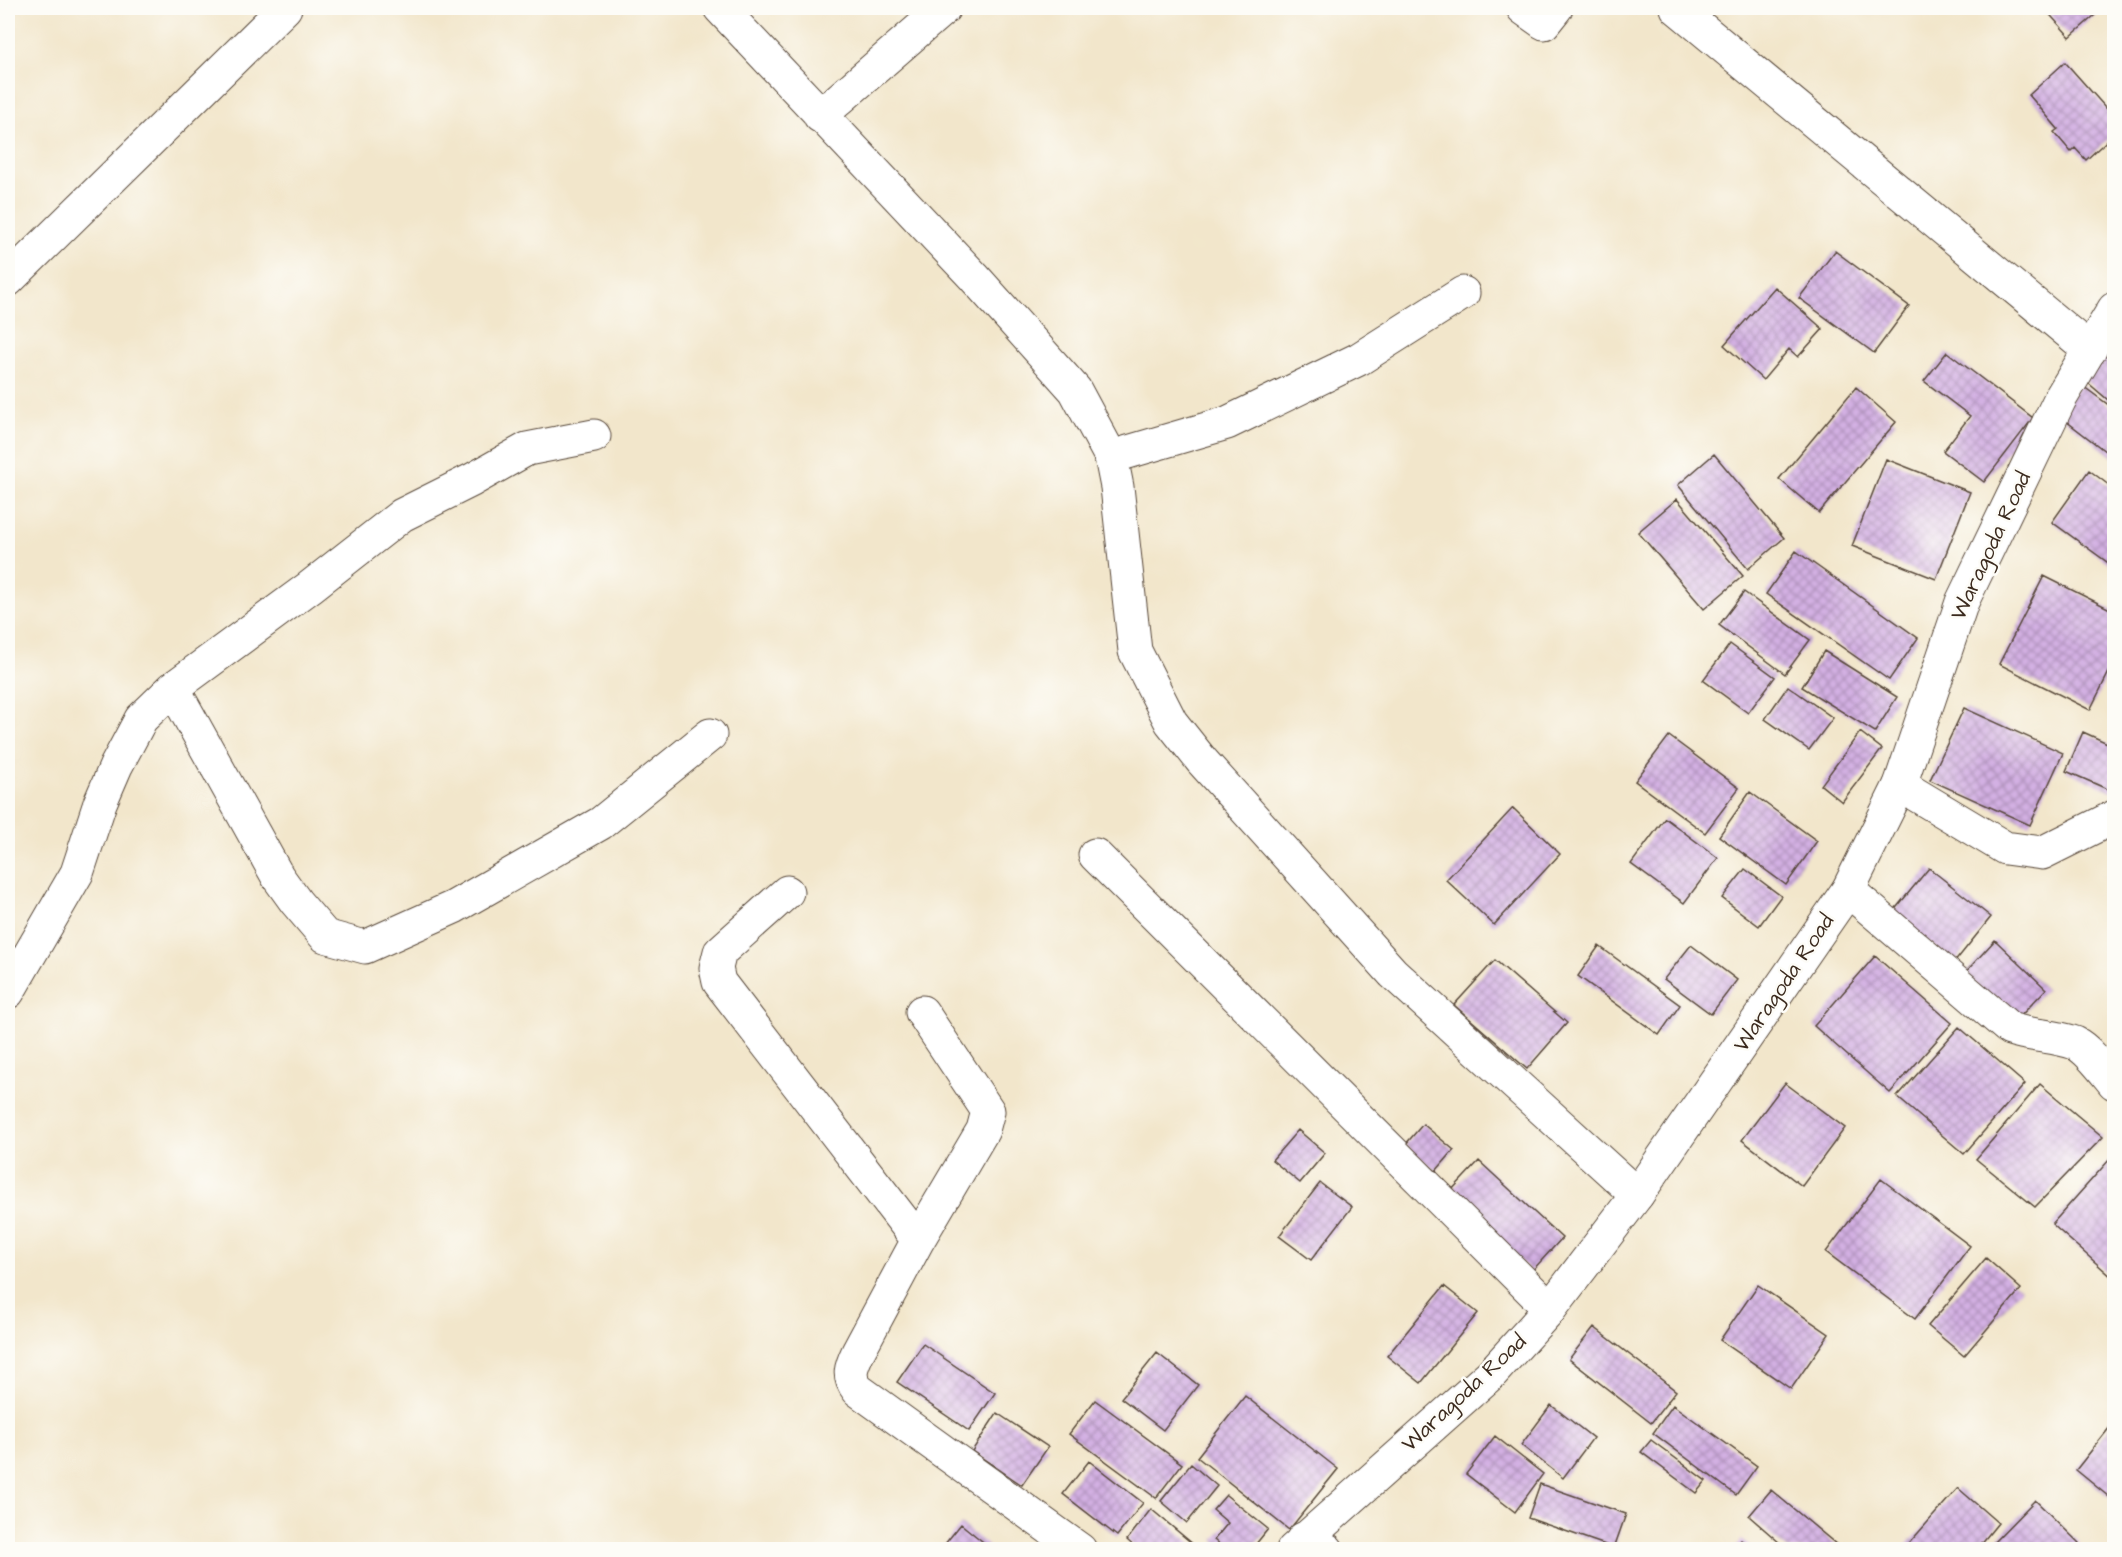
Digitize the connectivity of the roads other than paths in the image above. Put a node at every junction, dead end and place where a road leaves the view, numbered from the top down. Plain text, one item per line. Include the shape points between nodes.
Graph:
1 (285, 8) edge
2 (720, 8) edge
3 (944, 8) edge
4 (1523, 8) edge
5 (1556, 8) edge
6 (1677, 8) edge
7 (820, 116) junction
8 (8, 280) edge
9 (1463, 293) dead end
10 (2115, 309) edge
11 (2090, 350) junction
12 (594, 436) dead end
13 (1112, 457) junction
14 (173, 688) junction
15 (710, 735) dead end
16 (1900, 785) junction
17 (2115, 817) edge
18 (1095, 855) dead end
19 (1848, 890) junction
20 (787, 892) dead end
21 (8, 992) edge
22 (922, 1012) dead end
23 (2115, 1083) edge
24 (1637, 1195) junction
25 (918, 1240) junction
26 (1550, 1309) junction
27 (1308, 1546) edge
28 (1080, 1550) edge

1 - 8 street
2 - 7 street
3 - 7 street
4 - 5 street via 1544,23
6 - 11 street
7 - 13 street via 974,277 1075,390
9 - 13 street via 1359,359 1227,423
10 - 11 street, Waragoda Road
11 - 16 street, Waragoda Road via 2060,399 1962,602
12 - 14 street via 527,449 402,515
13 - 24 street via 1135,651 1171,722 1392,974
14 - 15 street via 296,902 325,936 364,947 454,907 601,823
14 - 21 street via 141,719 100,803 77,873
16 - 17 street via 2005,848 2042,853
16 - 19 street, Waragoda Road
18 - 26 street
19 - 23 street via 2010,1029 2076,1043
19 - 24 street, Waragoda Road
20 - 25 street via 720,952 716,968 719,982
22 - 25 street via 988,1111 983,1130
24 - 26 street, Waragoda Road
25 - 28 street via 858,1352 851,1381 858,1390
26 - 27 street, Waragoda Road via 1492,1373

